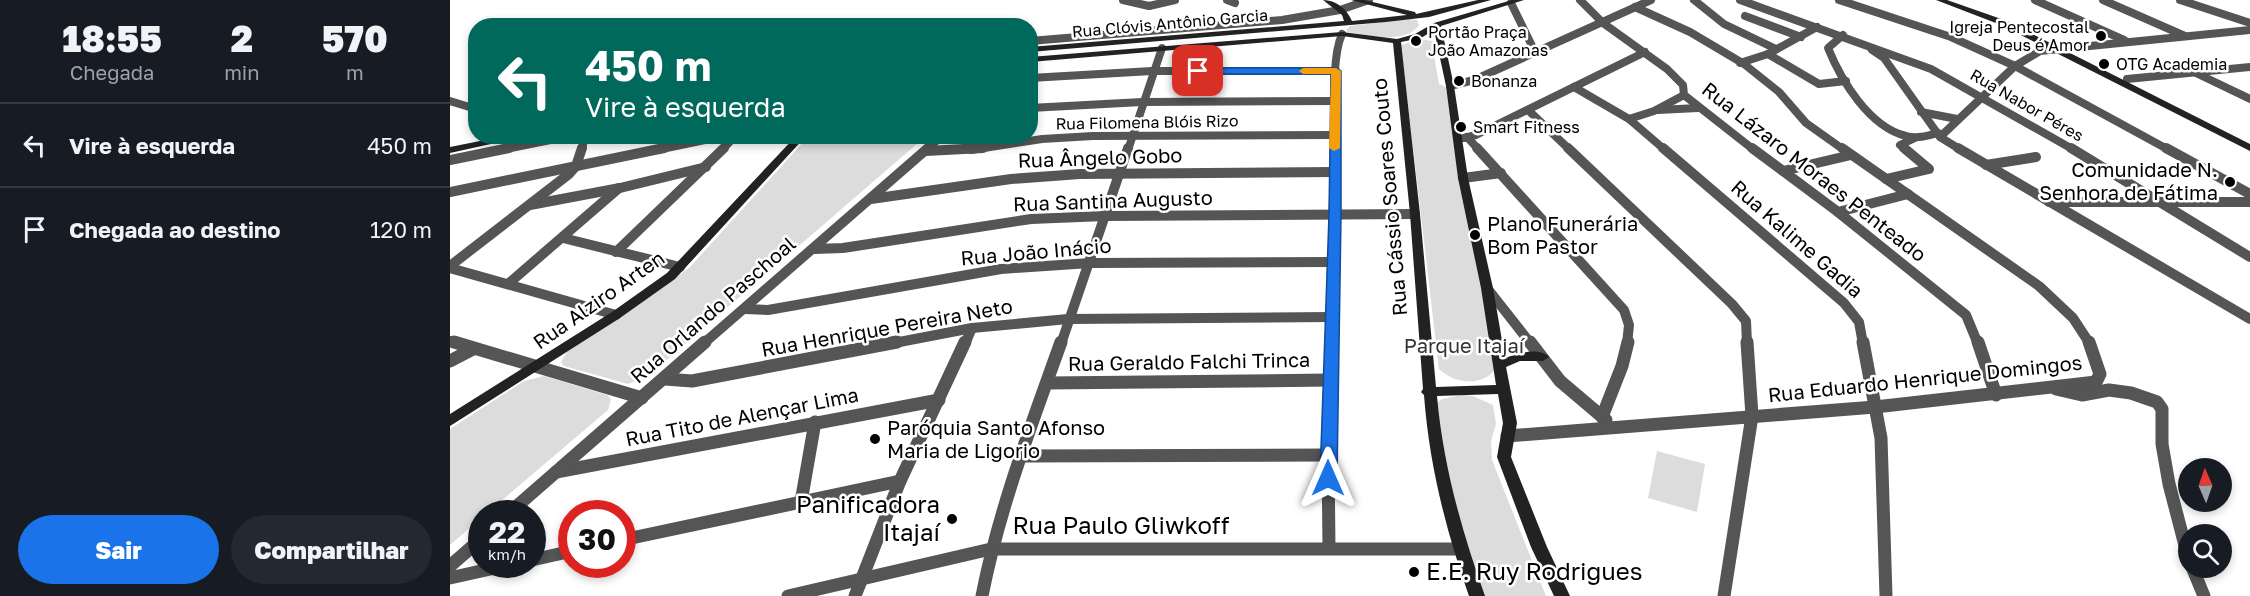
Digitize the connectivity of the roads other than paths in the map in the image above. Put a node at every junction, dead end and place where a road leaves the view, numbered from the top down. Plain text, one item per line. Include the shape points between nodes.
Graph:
1 (1123, 0) edge
2 (1176, 0) edge
3 (1227, 0) edge
4 (1327, 0) edge
5 (1487, 0) edge
6 (1580, 0) edge
7 (1651, 0) edge
8 (1694, 0) edge
9 (1740, 0) edge
10 (1839, 0) edge
11 (1940, 0) edge
12 (1953, 0) edge
13 (2035, 0) edge
14 (2103, 0) edge
15 (2180, 0) edge
16 (1362, 1) edge
17 (1235, 3) dead end
18 (1512, 4) edge
19 (1635, 7) junction
20 (1340, 10) junction
21 (1417, 16) junction
22 (1745, 16) dead end
23 (1603, 22) junction
24 (2250, 23) edge
25 (1348, 24) junction
26 (1437, 25) junction
27 (1817, 27) junction
28 (2250, 30) edge
29 (1342, 34) junction
30 (1843, 35) junction
31 (2185, 36) junction
32 (1801, 37) junction
33 (1412, 38) junction
34 (1441, 39) junction
35 (1038, 40) edge
36 (1397, 40) junction
37 (1858, 41) junction
38 (2127, 42) junction
39 (2061, 47) junction
40 (1061, 48) junction
41 (1162, 48) junction
42 (2051, 48) junction
43 (1038, 49) edge
44 (1535, 52) junction
45 (1645, 52) junction
46 (1772, 52) junction
47 (1038, 53) edge
48 (1905, 58) junction
49 (1038, 59) edge
50 (1885, 61) junction
51 (1740, 63) junction
52 (2015, 66) junction
53 (2250, 67) edge
54 (1152, 71) junction
55 (1336, 71) junction
56 (2193, 72) junction
57 (1038, 78) edge
58 (2127, 79) junction
59 (1449, 81) junction
60 (1846, 81) junction
61 (1574, 87) junction
62 (1684, 95) junction
63 (1984, 97) junction
64 (2250, 99) edge
65 (450, 101) edge
66 (1335, 101) junction
67 (1142, 102) junction
68 (468, 107) edge
69 (1038, 108) edge
70 (1698, 108) junction
71 (1528, 110) junction
72 (1654, 111) junction
73 (1921, 112) junction
74 (1629, 119) junction
75 (1957, 119) junction
76 (1132, 135) junction
77 (1334, 135) junction
78 (1939, 135) junction
79 (1463, 138) junction
80 (1915, 138) junction
81 (2250, 140) edge
82 (1038, 141) edge
83 (481, 144) edge
84 (530, 144) edge
85 (583, 144) edge
86 (685, 144) edge
87 (728, 144) edge
88 (795, 144) edge
89 (933, 144) edge
90 (1010, 144) edge
91 (2250, 148) edge
92 (450, 150) edge
93 (926, 151) junction
94 (1851, 155) junction
95 (2036, 157) dead end
96 (450, 160) edge
97 (1986, 165) junction
98 (576, 166) junction
99 (706, 167) junction
100 (1783, 171) junction
101 (1334, 172) junction
102 (1119, 173) junction
103 (1501, 173) junction
104 (1463, 178) junction
105 (1886, 179) junction
106 (620, 188) junction
107 (450, 192) edge
108 (1908, 194) junction
109 (2250, 194) edge
110 (869, 199) junction
111 (2049, 202) junction
112 (2163, 202) junction
113 (2250, 202) edge
114 (528, 205) junction
115 (1838, 212) junction
116 (1415, 214) junction
117 (1335, 215) junction
118 (1106, 216) junction
119 (563, 238) junction
120 (814, 249) junction
121 (616, 252) junction
122 (2250, 257) edge
123 (1334, 261) junction
124 (1090, 263) junction
125 (450, 267) edge
126 (680, 267) junction
127 (508, 284) junction
128 (1487, 288) junction
129 (745, 309) junction
130 (616, 315) junction
131 (1332, 317) junction
132 (1068, 319) junction
133 (2250, 319) edge
134 (972, 328) junction
135 (450, 341) edge
136 (473, 349) junction
137 (1543, 357) junction
138 (450, 362) edge
139 (1501, 364) junction
140 (535, 368) junction
141 (665, 380) junction
142 (1331, 380) junction
143 (1048, 383) junction
144 (2050, 388) junction
145 (1503, 389) junction
146 (1428, 392) junction
147 (1996, 395) junction
148 (642, 398) junction
149 (939, 400) junction
150 (1875, 407) junction
151 (1752, 416) junction
152 (1602, 417) junction
153 (450, 421) edge
154 (815, 422) junction
155 (1612, 427) junction
156 (1507, 436) junction
157 (1328, 455) junction
158 (1020, 456) junction
159 (554, 473) junction
160 (900, 481) junction
161 (524, 500) edge
162 (801, 502) junction
163 (2179, 524) edge
164 (636, 537) edge
165 (1329, 548) junction
166 (991, 549) junction
167 (1460, 549) junction
168 (468, 550) edge
169 (450, 566) edge
170 (468, 574) edge
171 (450, 578) edge
172 (2197, 578) edge
173 (860, 580) junction
174 (788, 596) edge
175 (855, 596) edge
176 (982, 596) edge
177 (1476, 596) edge
178 (1562, 596) edge
179 (1724, 596) edge
180 (1886, 596) edge
181 (2204, 596) edge

1 - 2 street via 1148,8
3 - 17 street
4 - 20 street
5 - 21 street, Rua Clóvis Antônio Garcia
6 - 23 street, Rua Lázaro Moraes Penteado
7 - 19 street
8 - 46 street via 1724,24
9 - 27 street, Rua Nabor Péres
10 - 52 street via 1951,37
11 - 42 street via 2004,23
12 - 39 street via 2006,19
13 - 38 street
14 - 31 street
15 - 24 street
16 - 20 street
16 - 21 street
18 - 26 street
18 - 44 street
19 - 23 street
19 - 51 street, Rua Eduardo Henrique Domingos via 1682,28
20 - 25 street
20 - 35 street via 1282,20
21 - 25 street, Rua Clóvis Antônio Garcia
21 - 26 street
22 - 32 street
23 - 44 street
23 - 45 street, Rua Lázaro Moraes Penteado
25 - 29 street
25 - 40 street, Rua Clóvis Antônio Garcia
26 - 33 street
26 - 34 street
27 - 30 street, Rua Nabor Péres
27 - 32 street
28 - 31 street
29 - 36 street, Rua Clóvis Antônio Garcia
29 - 41 street, Rua Clóvis Antônio Garcia
29 - 55 street
30 - 37 street, Rua Nabor Péres
30 - 60 street via 1828,48
31 - 38 street
32 - 46 street
33 - 34 street
33 - 36 street, Rua Clóvis Antônio Garcia
34 - 59 street
36 - 116 street, Rua Cássio Soares Couto
37 - 48 street, Rua Nabor Péres
37 - 50 street
38 - 39 street
39 - 42 street
39 - 58 street
40 - 43 street, Rua Clóvis Antônio Garcia
40 - 47 street
41 - 49 street, Rua Clóvis Antônio Garcia
41 - 54 street
42 - 52 street
42 - 91 street
44 - 59 street via 1474,80
45 - 61 street
45 - 62 street, Rua Lázaro Moraes Penteado via 1679,80
46 - 51 street
46 - 60 street via 1819,84
48 - 50 street
48 - 63 street, Rua Nabor Péres
50 - 73 street
51 - 94 street, Rua Eduardo Henrique Domingos via 1775,88 1806,123
52 - 63 street
52 - 109 street
53 - 56 street
54 - 55 street
54 - 57 street
54 - 67 street
55 - 66 street
56 - 58 street
56 - 64 street
58 - 81 street
59 - 79 street
60 - 80 street via 1884,126
61 - 71 street
61 - 74 street, Rua Kalime Gadia
62 - 70 street, Rua Lázaro Moraes Penteado
62 - 72 street
63 - 75 street
63 - 112 street, Rua Nabor Péres
65 - 68 street
66 - 67 street
66 - 77 street
67 - 69 street
67 - 76 street
70 - 72 street
70 - 100 street, Rua Lázaro Moraes Penteado
71 - 79 street
71 - 151 street via 1741,313 1746,321
72 - 74 street
73 - 75 street
73 - 78 street
74 - 150 street, Rua Kalime Gadia via 1844,303 1858,322
75 - 78 street via 1952,128
76 - 77 street, Rua Filomena Blóis Rizo
76 - 82 street, Rua Filomena Blóis Rizo
76 - 102 street
77 - 101 street
78 - 80 street
78 - 97 street
79 - 103 street
79 - 104 street
80 - 105 street via 1900,145 1929,169
83 - 92 street
84 - 96 street
85 - 98 street
86 - 98 street
87 - 99 street
88 - 126 street, Rua Alziro Arten
89 - 93 street, Rua Orlando Paschoal
90 - 93 street, Rua Filomena Blóis Rizo
93 - 110 street, Rua Orlando Paschoal
94 - 100 street
94 - 105 street, Rua Eduardo Henrique Domingos
95 - 97 street
97 - 111 street
98 - 107 street
98 - 114 street
99 - 106 street
99 - 121 street
100 - 115 street, Rua Lázaro Moraes Penteado
101 - 102 street, Rua Ângelo Gobo
101 - 117 street
102 - 110 street, Rua Ângelo Gobo via 1011,179
102 - 118 street
103 - 104 street
103 - 152 street via 1627,316 1629,327 1621,372
104 - 128 street
105 - 108 street, Rua Eduardo Henrique Domingos
106 - 114 street
106 - 119 street
108 - 115 street
108 - 144 street, Rua Eduardo Henrique Domingos via 2026,276 2082,327 2100,374 2096,381
110 - 120 street, Rua Orlando Paschoal
111 - 112 street
111 - 133 street
112 - 113 street
112 - 122 street, Rua Nabor Péres
114 - 125 street
115 - 147 street, Rua Lázaro Moraes Penteado via 1966,315
116 - 117 street, Rua Santina Augusto
116 - 146 street, Rua Cássio Soares Couto
117 - 118 street, Rua Santina Augusto
117 - 123 street
118 - 120 street, Rua Santina Augusto via 1009,221 843,248
118 - 124 street
119 - 121 street
119 - 127 street
120 - 129 street, Rua Orlando Paschoal
121 - 126 street
123 - 124 street, Rua João Inácio
123 - 131 street
124 - 129 street, Rua João Inácio via 1001,269 768,310
124 - 132 street
125 - 127 street
126 - 130 street, Rua Alziro Arten
127 - 130 street
128 - 137 street
128 - 139 street
129 - 141 street, Rua Orlando Paschoal
130 - 140 street, Rua Alziro Arten
131 - 132 street, Rua Henrique Pereira Neto
131 - 142 street
132 - 134 street, Rua Henrique Pereira Neto
132 - 143 street
134 - 141 street, Rua Henrique Pereira Neto via 692,381
134 - 149 street
135 - 136 street
136 - 138 street
136 - 140 street
137 - 139 street via 1519,357
137 - 152 street via 1560,381
139 - 145 street
140 - 148 street
140 - 153 street, Rua Alziro Arten
141 - 148 street, Rua Orlando Paschoal
142 - 143 street, Rua Geraldo Falchi Trinca
142 - 157 street
143 - 158 street
144 - 147 street, Rua Eduardo Henrique Domingos
144 - 163 street via 2082,395 2109,390 2157,402 2162,409 2162,444
145 - 146 street
145 - 156 street via 1510,423
146 - 167 street, Rua Cássio Soares Couto via 1434,439
147 - 150 street, Rua Eduardo Henrique Domingos
148 - 159 street, Rua Orlando Paschoal
149 - 154 street, Rua Tito de Alençar Lima
149 - 160 street
150 - 151 street, Rua Eduardo Henrique Domingos
150 - 180 street, Rua Kalime Gadia via 1884,470
151 - 155 street, Rua Eduardo Henrique Domingos
151 - 179 street
152 - 155 street
154 - 159 street, Rua Tito de Alençar Lima
154 - 162 street
155 - 156 street, Rua Eduardo Henrique Domingos
156 - 178 street via 1504,457
157 - 158 street
157 - 165 street
158 - 166 street
159 - 161 street, Rua Orlando Paschoal
160 - 162 street
160 - 173 street
162 - 164 street
165 - 166 street, Rua Paulo Gliwkoff
165 - 167 street, Rua Paulo Gliwkoff
166 - 173 street, Rua Paulo Gliwkoff
166 - 176 street
167 - 177 street, Rua Cássio Soares Couto
168 - 169 street
170 - 171 street
172 - 181 street
173 - 174 street, Rua Paulo Gliwkoff
173 - 175 street

